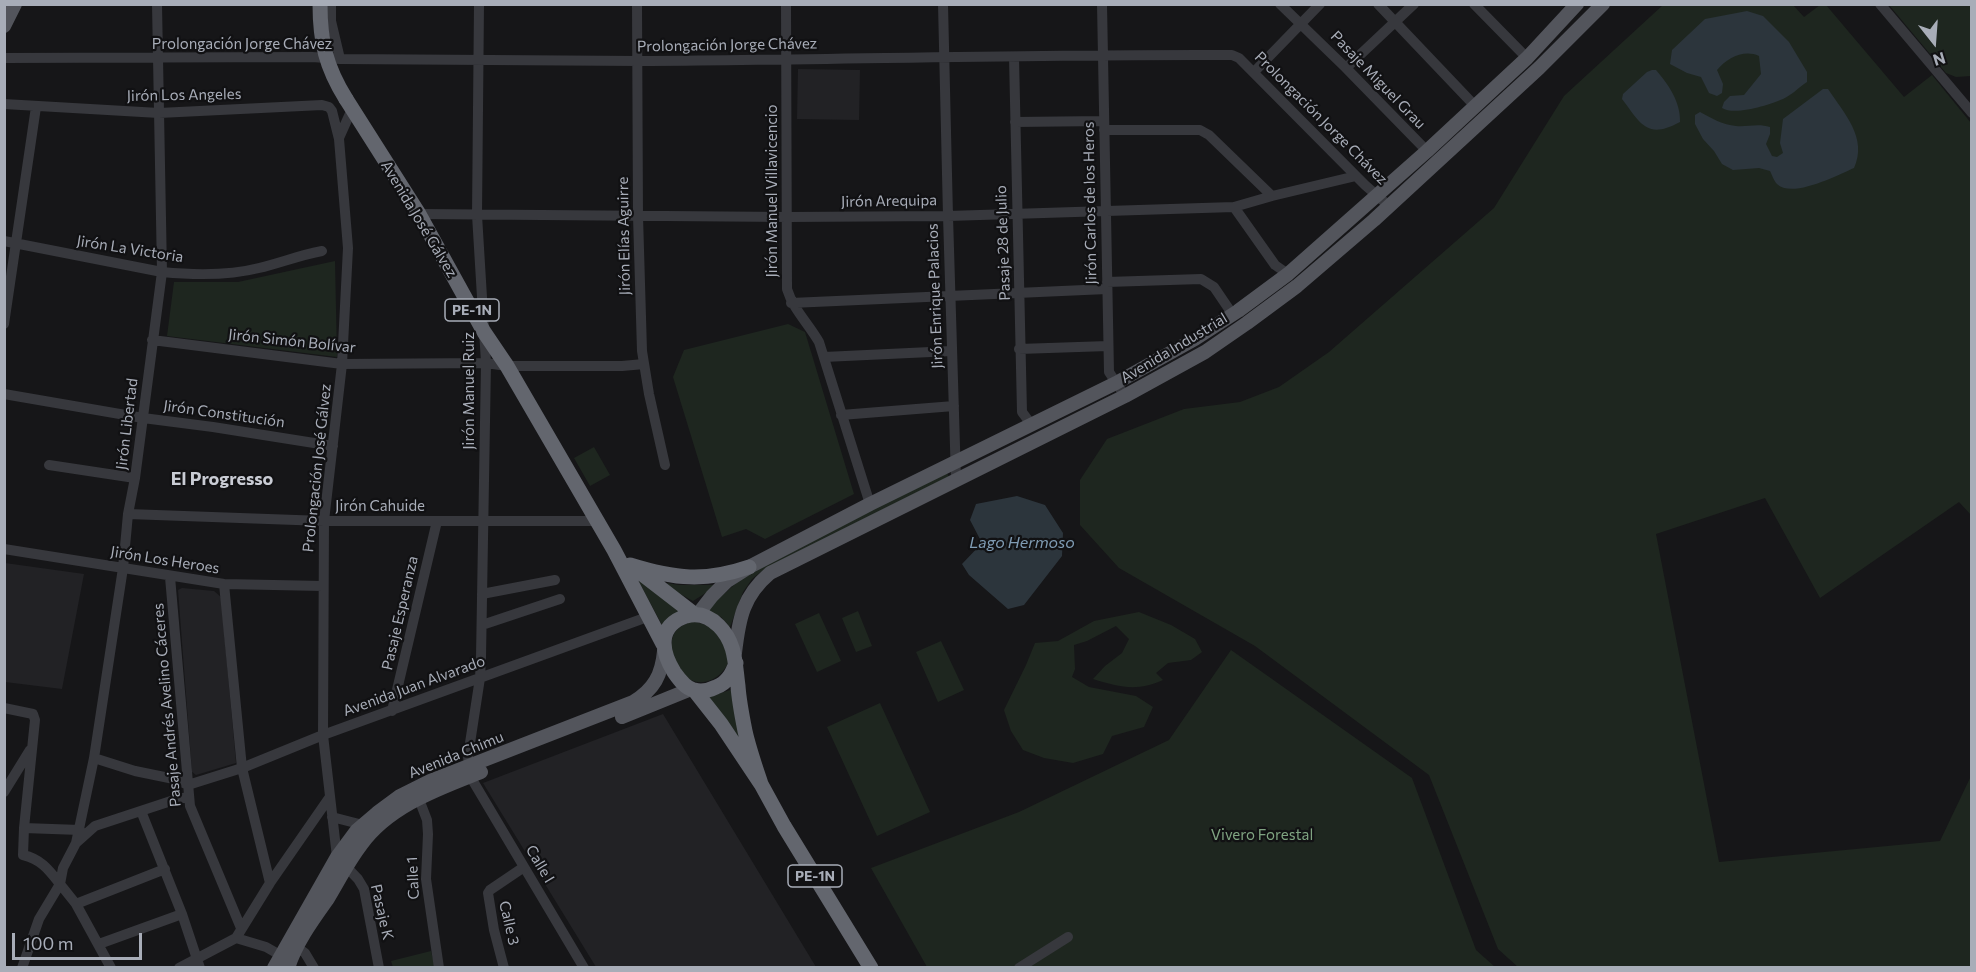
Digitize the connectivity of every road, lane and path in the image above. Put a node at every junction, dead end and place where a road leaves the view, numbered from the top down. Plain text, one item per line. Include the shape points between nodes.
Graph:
1 (15, 4) edge
2 (157, 4) edge
3 (320, 4) edge
4 (331, 4) edge
5 (479, 4) edge
6 (637, 4) edge
7 (786, 4) edge
8 (943, 4) edge
9 (1102, 4) edge
10 (1281, 4) edge
11 (1320, 4) edge
12 (1378, 4) edge
13 (1414, 4) edge
14 (1577, 4) edge
15 (1603, 4) edge
16 (1880, 4) edge
17 (1480, 7) edge
18 (1395, 22) junction
19 (1301, 23) junction
20 (4, 26) edge
21 (1103, 54) junction
22 (944, 57) junction
23 (1014, 57) junction
24 (4, 58) edge
25 (1527, 58) junction
26 (158, 59) junction
27 (340, 59) junction
28 (478, 59) junction
29 (787, 59) junction
30 (637, 61) junction
31 (1346, 68) junction
32 (1254, 72) junction
33 (4, 104) edge
34 (349, 104) junction
35 (1475, 106) junction
36 (36, 107) junction
37 (328, 107) joint
38 (159, 113) junction
39 (1971, 113) edge
40 (1015, 122) junction
41 (1104, 125) junction
42 (339, 139) junction
43 (1427, 151) junction
44 (1356, 176) junction
45 (1377, 195) junction
46 (1272, 196) junction
47 (1389, 206) junction
48 (1234, 207) junction
49 (1106, 212) junction
50 (1017, 213) junction
51 (419, 214) junction
52 (477, 214) junction
53 (638, 216) junction
54 (948, 216) junction
55 (788, 217) junction
56 (4, 241) edge
57 (17, 244) junction
58 (322, 251) dead end
59 (162, 272) junction
60 (1288, 274) junction
61 (1107, 286) junction
62 (1020, 293) junction
63 (950, 296) junction
64 (791, 303) junction
65 (1233, 315) junction
66 (4, 324) edge
67 (484, 332) junction
68 (152, 340) junction
69 (1108, 346) junction
70 (1020, 349) junction
71 (952, 351) junction
72 (824, 357) junction
73 (486, 363) junction
74 (342, 364) junction
75 (644, 364) junction
76 (507, 366) junction
77 (1116, 383) junction
78 (4, 394) edge
79 (1125, 396) junction
80 (954, 406) junction
81 (841, 415) junction
82 (143, 418) junction
83 (1031, 424) junction
84 (333, 446) junction
85 (956, 462) junction
86 (49, 465) dead end
87 (665, 465) dead end
88 (135, 478) junction
89 (956, 479) junction
90 (870, 504) junction
91 (128, 514) junction
92 (324, 521) junction
93 (437, 521) junction
94 (483, 521) junction
95 (596, 521) junction
96 (4, 549) edge
97 (614, 550) junction
98 (630, 565) junction
99 (749, 567) junction
100 (123, 568) junction
101 (170, 577) junction
102 (555, 580) dead end
103 (224, 584) junction
104 (322, 586) junction
105 (482, 594) junction
106 (560, 599) dead end
107 (696, 614) junction
108 (650, 616) junction
109 (482, 625) junction
110 (664, 648) junction
111 (735, 658) junction
112 (480, 678) junction
113 (693, 690) junction
114 (4, 708) edge
115 (392, 711) junction
116 (323, 735) junction
117 (32, 747) junction
118 (94, 758) junction
119 (242, 768) junction
120 (469, 772) junction
121 (761, 784) junction
122 (189, 785) junction
123 (4, 792) edge
124 (417, 794) junction
125 (189, 797) junction
126 (329, 798) junction
127 (141, 812) junction
128 (332, 817) junction
129 (363, 825) junction
130 (24, 828) junction
131 (80, 830) junction
132 (76, 843) junction
133 (337, 857) junction
134 (524, 867) junction
135 (346, 868) junction
136 (165, 869) junction
137 (270, 883) junction
138 (60, 884) junction
139 (76, 904) junction
140 (182, 914) junction
141 (242, 928) junction
142 (1068, 937) dead end
143 (236, 938) junction
144 (99, 944) junction
145 (293, 944) junction
146 (277, 962) edge
147 (199, 963) edge
148 (22, 968) edge
149 (111, 968) edge
150 (179, 968) edge
151 (288, 968) edge
152 (314, 968) edge
153 (379, 968) edge
154 (439, 968) edge
155 (504, 968) edge
156 (584, 968) edge
157 (871, 968) edge
158 (1019, 968) edge

1 - 20 main road
2 - 26 street, Jirón Libertad
3 - 34 highway, Avenida José Gálvez / PE-1N, bridge via 325,53
4 - 27 street
5 - 28 street, Jirón Manuel Ruiz
6 - 30 street, Jirón Elías Aguirre
7 - 29 street, Jirón Manuel Villavicencio
8 - 22 street, Jirón Enrique Palacios
9 - 21 street, Jirón Carlos de los Heros
10 - 19 street, Pasaje Miguel Grau
11 - 19 street
12 - 18 street
13 - 18 street
14 - 25 main road, Avenida Industrial
15 - 47 main road, Avenida Industrial
16 - 39 street
17 - 25 street
18 - 31 street
18 - 35 street
19 - 31 street, Pasaje Miguel Grau
19 - 32 street
21 - 23 street, Prolongación Jorge Chávez
21 - 32 street, Prolongación Jorge Chávez via 1232,55
21 - 41 street, Jirón Carlos de los Heros
22 - 23 street, Prolongación Jorge Chávez
22 - 29 street, Prolongación Jorge Chávez
22 - 54 street, Jirón Enrique Palacios
23 - 40 street, Pasaje 28 de Julio
24 - 26 street, Prolongación Jorge Chávez
25 - 35 main road, Avenida Industrial
26 - 27 street, Prolongación Jorge Chávez
26 - 38 street, Jirón Libertad
27 - 28 street, Prolongación Jorge Chávez
28 - 30 street, Prolongación Jorge Chávez
28 - 52 street, Jirón Manuel Ruiz
29 - 30 street, Prolongación Jorge Chávez
29 - 55 street, Jirón Manuel Villavicencio
30 - 53 street, Jirón Elías Aguirre
31 - 43 street, Pasaje Miguel Grau
32 - 44 street, Prolongación Jorge Chávez
33 - 36 street, Jirón Los Angeles
34 - 42 street, Prolongación José Gálvez
34 - 51 highway, Avenida José Gálvez / PE-1N
35 - 43 main road, Avenida Industrial
36 - 38 street, Jirón Los Angeles
36 - 57 street
37 - 38 street, Jirón Los Angeles
37 - 42 street, Prolongación José Gálvez
38 - 59 street, Jirón Libertad
40 - 41 street
40 - 50 street, Pasaje 28 de Julio
41 - 46 street via 1200,130
41 - 49 street, Jirón Carlos de los Heros
42 - 74 street, Prolongación José Gálvez via 348,248
43 - 45 main road, Avenida Industrial
44 - 45 street, Prolongación Jorge Chávez
44 - 46 street, Jirón Arequipa
45 - 47 street, Prolongación Jorge Chávez
45 - 60 main road, Avenida Industrial
46 - 48 street, Jirón Arequipa
47 - 79 main road, Avenida Industrial via 1297,286 1247,323
48 - 49 street, Jirón Arequipa
48 - 60 street via 1275,265
49 - 50 street, Jirón Arequipa
49 - 61 street, Jirón Carlos de los Heros
50 - 54 street, Jirón Arequipa
50 - 62 street, Pasaje 28 de Julio
51 - 52 street, Jirón Arequipa
51 - 67 highway, Avenida José Gálvez / PE-1N
52 - 53 street, Jirón Arequipa
52 - 67 street, Jirón Manuel Ruiz
53 - 55 street, Jirón Arequipa
53 - 75 street, Jirón Elías Aguirre
54 - 55 street, Jirón Arequipa
54 - 63 street, Jirón Enrique Palacios
55 - 64 street, Jirón Manuel Villavicencio via 787,289
56 - 57 street, Jirón La Victoria
57 - 59 street, Jirón La Victoria
57 - 66 street
58 - 59 street, Jirón La Victoria via 239,272
59 - 68 street, Jirón Libertad
60 - 65 main road, Avenida Industrial
61 - 62 street
61 - 65 street via 1201,279 1214,287
61 - 69 street, Jirón Carlos de los Heros
62 - 63 street
62 - 70 street, Pasaje 28 de Julio
63 - 64 street
63 - 71 street, Jirón Enrique Palacios
64 - 72 street via 810,326
65 - 77 main road, Avenida Industrial
67 - 73 street, Jirón Manuel Ruiz
67 - 76 highway, Avenida José Gálvez / PE-1N
68 - 74 street, Jirón Simón Bolívar
68 - 82 street, Jirón Libertad
69 - 70 street
69 - 77 street, Jirón Carlos de los Heros via 1108,372
70 - 83 street, Pasaje 28 de Julio via 1022,412
71 - 72 street
71 - 80 street, Jirón Enrique Palacios
72 - 81 street
73 - 74 street, Jirón Simón Bolívar
73 - 76 street, Jirón Simón Bolívar
73 - 94 street, Jirón Manuel Ruiz
74 - 84 street, Prolongación José Gálvez
75 - 76 street, Jirón Simón Bolívar
75 - 87 street, Jirón Elías Aguirre
76 - 95 highway, Avenida José Gálvez / PE-1N
77 - 79 street, Jirón Carlos de los Heros
77 - 83 main road, Avenida Industrial
78 - 82 street, Jirón Constitución
79 - 89 main road, Avenida Industrial
80 - 81 street
80 - 85 street, Jirón Enrique Palacios
81 - 90 street
82 - 84 street, Jirón Constitución
82 - 88 street, Jirón Libertad
83 - 85 main road, Avenida Industrial
84 - 92 street, Prolongación José Gálvez
85 - 89 street, Jirón Enrique Palacios
85 - 90 main road, Avenida Industrial
86 - 88 street
88 - 91 street, Jirón Libertad
89 - 111 main road, Avenida Industrial via 770,573 742,609
90 - 99 main road, Avenida Industrial
91 - 92 street, Jirón Cahuide
91 - 100 street, Jirón Libertad
92 - 93 street, Jirón Cahuide
92 - 104 street, Prolongación José Gálvez
93 - 94 street, Jirón Cahuide
93 - 115 street, Pasaje Esperanza
94 - 95 street, Jirón Cahuide
94 - 105 street, Jirón Manuel Ruiz
95 - 97 highway, Avenida José Gálvez / PE-1N
96 - 100 street, Jirón Los Heroes
97 - 98 highway, Avenida José Gálvez / PE-1N
97 - 108 highway, Avenida José Gálvez / PE-1N
98 - 99 highway via 700,578
98 - 107 highway, Avenida José Gálvez / PE-1N
99 - 107 main road, Avenida Industrial via 727,581
100 - 101 street, Jirón Los Heroes
100 - 118 street, Jirón Libertad
101 - 103 street, Jirón Los Heroes
101 - 122 street, Pasaje Andrés Avelino Cáceres
102 - 105 street
103 - 104 street, Jirón Los Heroes
103 - 119 street
104 - 116 street, Prolongación José Gálvez
105 - 109 street, Jirón Manuel Ruiz
106 - 109 street
107 - 110 highway via 674,623 665,635
107 - 111 highway, PE-1N via 721,628
108 - 110 highway, Avenida José Gálvez / PE-1N
108 - 112 street, Avenida Juan Alvarado
109 - 112 street, Jirón Manuel Ruiz
110 - 113 highway, PE-1N via 677,677
110 - 120 main road, Avenida Chimu via 659,676 641,698
111 - 113 highway via 729,678 722,685
111 - 121 highway, PE-1N via 745,732
112 - 115 street, Avenida Juan Alvarado
112 - 120 street, Jirón Manuel Ruiz
113 - 120 main road, Avenida Chimu
113 - 121 highway, PE-1N
114 - 117 street via 33,714
115 - 116 street, Avenida Juan Alvarado
116 - 119 street, Avenida Juan Alvarado
116 - 126 street, Prolongación José Gálvez
117 - 123 street
117 - 130 street
118 - 122 street
118 - 131 street, Jirón Libertad
119 - 122 street, Avenida Juan Alvarado
119 - 137 street
120 - 124 main road, Avenida Chimu
120 - 134 street, Calle I
121 - 157 highway, PE-1N
122 - 125 street, Pasaje Andrés Avelino Cáceres
124 - 129 main road, Avenida Chimu via 400,796
124 - 135 main road, Avenida Chimu via 376,828
124 - 154 street, Calle 1 via 427,820 426,879
125 - 127 street
125 - 141 street, Pasaje Andrés Avelino Cáceres
126 - 128 street, Prolongación José Gálvez
126 - 137 street
127 - 132 street via 95,826
127 - 136 street
128 - 129 street
128 - 133 street, Prolongación José Gálvez
129 - 133 main road, Avenida Chimu
130 - 131 street
130 - 138 street via 23,855 44,864
131 - 132 street, Jirón Libertad
132 - 138 street, Jirón Libertad via 63,868
133 - 135 street
133 - 145 main road, Avenida Chimu
134 - 155 street, Calle 3 via 488,893
134 - 156 street, Calle I
135 - 145 main road, Avenida Chimu
135 - 153 street, Pasaje K via 364,889
136 - 139 street
136 - 140 street
137 - 141 street
138 - 139 street
138 - 148 street via 39,919
139 - 144 street
140 - 144 street
140 - 147 street
141 - 143 street
142 - 158 street
143 - 146 street via 266,947
143 - 147 street
144 - 149 street
145 - 146 main road, Avenida Chimu
145 - 151 main road, Avenida Chimu
145 - 152 street via 305,952
147 - 150 street

